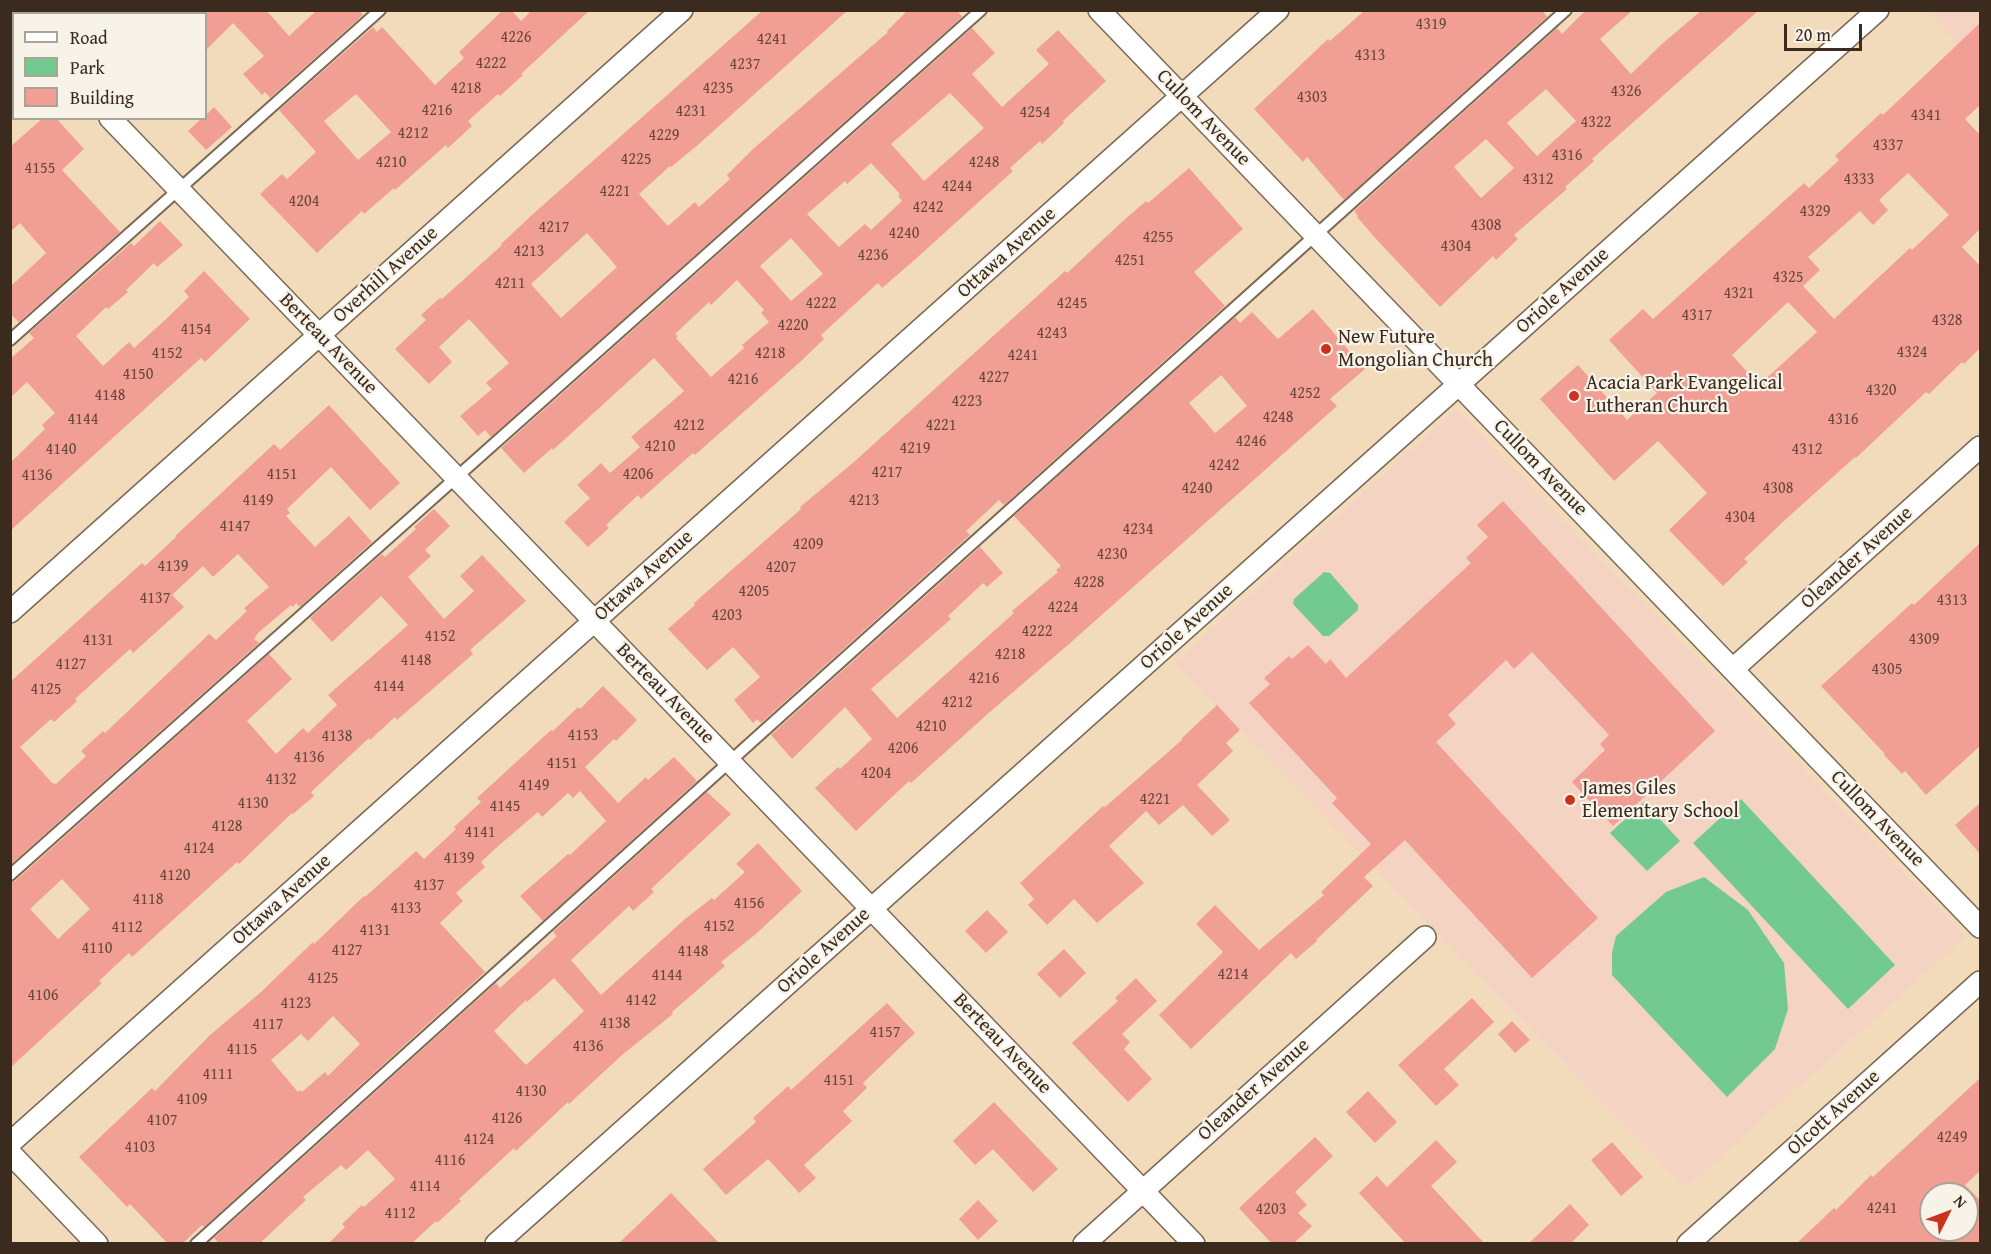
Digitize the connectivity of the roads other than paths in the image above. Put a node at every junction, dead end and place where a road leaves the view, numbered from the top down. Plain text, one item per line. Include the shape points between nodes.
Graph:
1 (380, 10) edge
2 (682, 10) edge
3 (981, 10) edge
4 (1099, 10) edge
5 (1278, 10) edge
6 (1566, 10) edge
7 (1878, 10) edge
8 (1182, 96) junction
9 (112, 120) edge
10 (180, 190) junction
11 (1316, 236) junction
12 (319, 335) junction
13 (10, 340) edge
14 (1459, 384) junction
15 (1980, 447) edge
16 (456, 478) junction
17 (10, 612) edge
18 (594, 621) junction
19 (1733, 669) junction
20 (730, 761) junction
21 (10, 876) edge
22 (871, 909) junction
23 (1980, 927) edge
24 (1425, 937) dead end
25 (1980, 982) edge
26 (10, 1143) edge
27 (10, 1153) edge
28 (1143, 1190) junction
29 (97, 1244) edge
30 (196, 1244) edge
31 (496, 1244) edge
32 (1084, 1244) edge
33 (1194, 1244) edge
34 (1688, 1244) edge

1 - 10 lane
2 - 12 street, Overhill Avenue
3 - 16 lane
4 - 8 street, Cullom Avenue
5 - 8 street, Ottawa Avenue
6 - 11 lane
7 - 14 street, Oriole Avenue
8 - 11 street, Cullom Avenue
8 - 18 street, Ottawa Avenue
9 - 10 street, Berteau Avenue
10 - 12 street, Berteau Avenue
10 - 13 lane
11 - 14 street, Cullom Avenue
11 - 20 lane
12 - 16 street, Berteau Avenue
12 - 17 street, Overhill Avenue
14 - 19 street, Cullom Avenue
14 - 22 street, Oriole Avenue
15 - 19 street, Oleander Avenue
16 - 18 street, Berteau Avenue
16 - 21 lane
18 - 20 street, Berteau Avenue
18 - 26 street, Ottawa Avenue
19 - 23 street, Cullom Avenue
20 - 22 street, Berteau Avenue
20 - 30 lane
22 - 28 street, Berteau Avenue
22 - 31 street, Oriole Avenue
24 - 28 street, Oleander Avenue
25 - 34 street, Olcott Avenue
27 - 29 street
28 - 32 street, Oleander Avenue
28 - 33 street, Berteau Avenue

